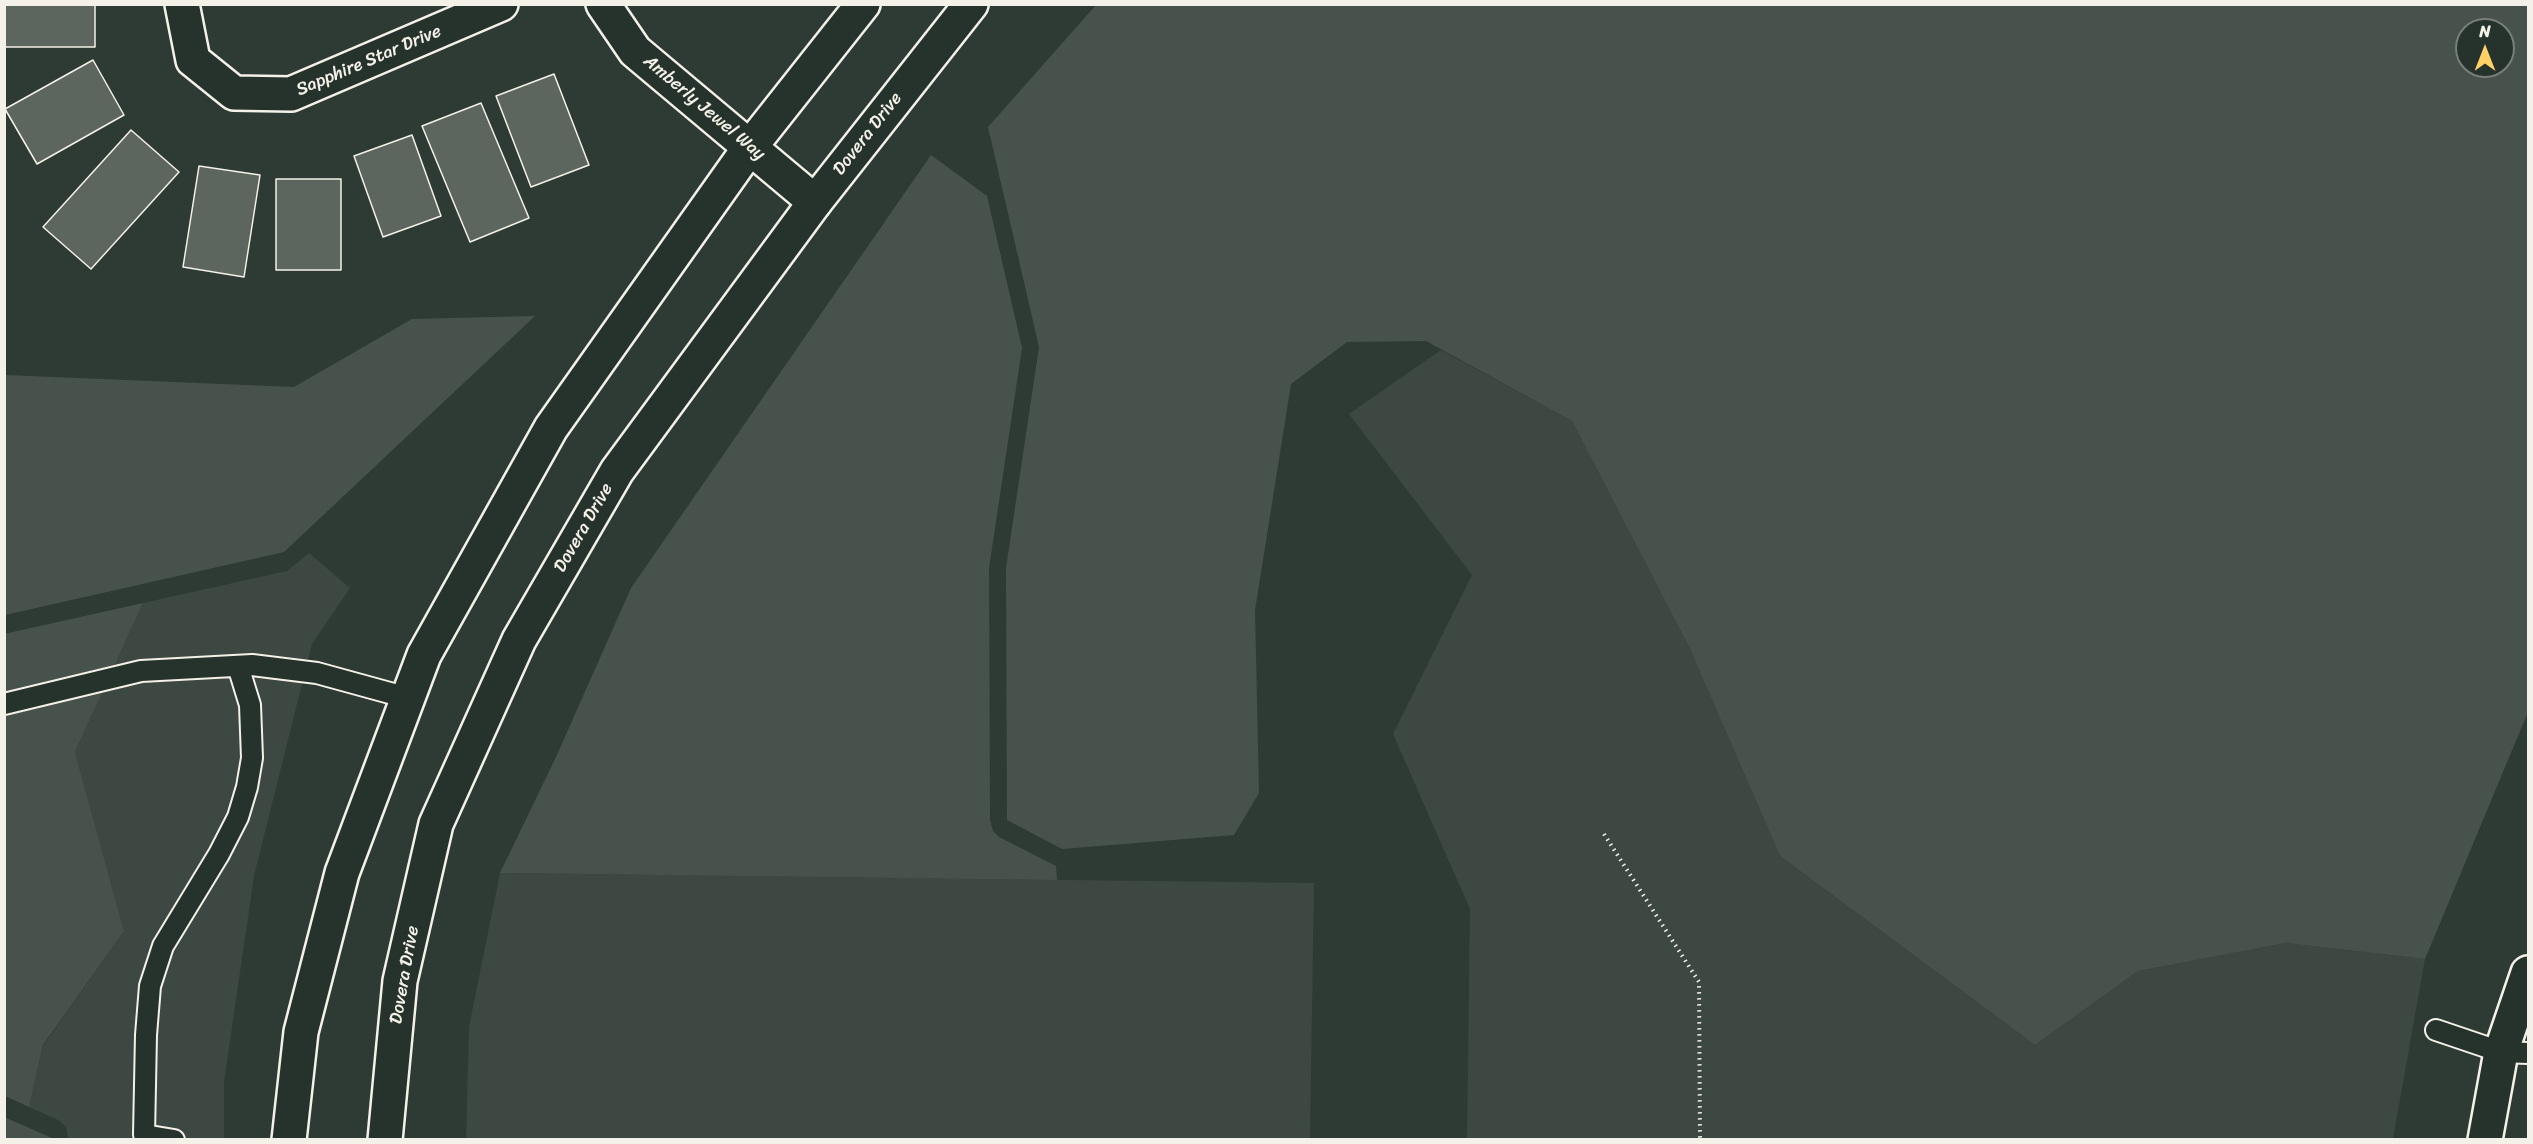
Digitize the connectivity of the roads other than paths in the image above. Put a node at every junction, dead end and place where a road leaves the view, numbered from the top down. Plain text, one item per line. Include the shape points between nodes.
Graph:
1 (182, 4) edge
2 (501, 4) edge
3 (603, 4) edge
4 (863, 4) edge
5 (971, 4) edge
6 (750, 147) junction
7 (815, 202) junction
8 (238, 666) junction
9 (408, 698) junction
10 (4, 704) edge
11 (2529, 973) edge
12 (2436, 1030) dead end
13 (2515, 1053) edge
14 (174, 1140) edge
15 (289, 1140) edge
16 (385, 1140) edge
17 (2485, 1140) edge

1 - 2 street, Sapphire Star Drive via 193,60 234,93 291,94
3 - 6 street, Amberly Jewel Way via 635,51
4 - 6 street
5 - 7 street, Dovera Drive
6 - 7 street, Amberly Jewel Way
6 - 9 street via 551,428 424,655
7 - 16 street, Dovera Drive via 617,471 519,640 436,824 400,981
8 - 9 lane via 317,673
8 - 10 lane via 141,672
8 - 14 lane via 250,705 252,758 247,787 238,817 219,854 163,946 150,986 144,1136
9 - 15 street via 342,873 301,1032
11 - 13 street
12 - 13 lane
13 - 17 street

